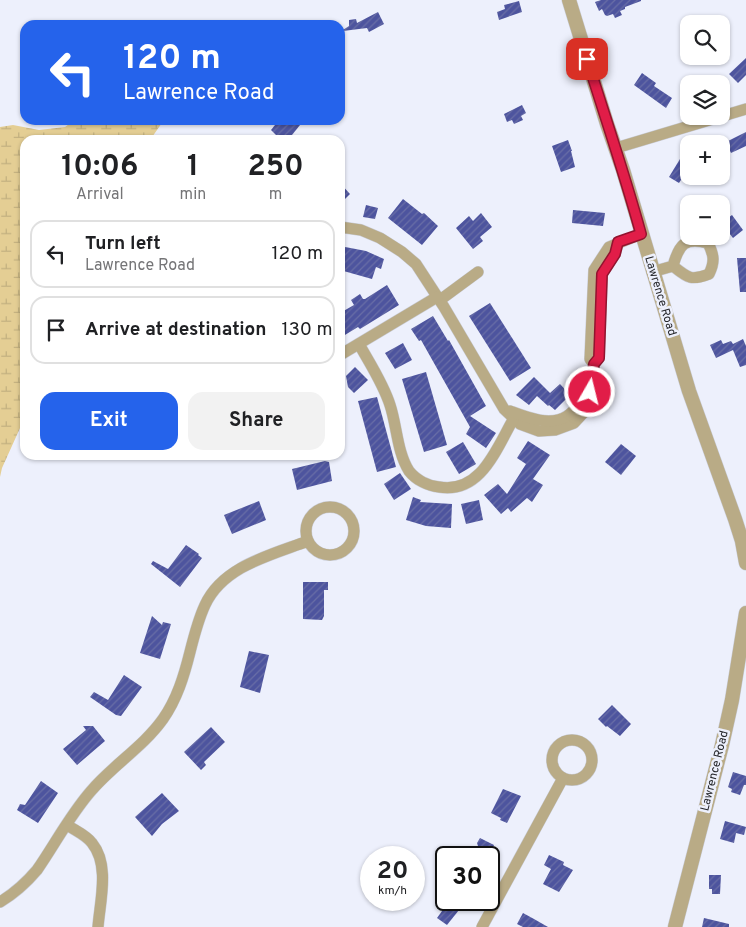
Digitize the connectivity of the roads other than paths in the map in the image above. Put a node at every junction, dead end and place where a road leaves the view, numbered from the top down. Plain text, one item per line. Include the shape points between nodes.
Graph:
1 (569, 0) edge
2 (746, 109) edge
3 (616, 148) junction
4 (345, 228) edge
5 (641, 234) junction
6 (673, 266) dead end
7 (478, 272) dead end
8 (652, 272) junction
9 (439, 298) junction
10 (359, 344) junction
11 (345, 352) edge
12 (590, 395) junction
13 (504, 409) junction
14 (514, 418) junction
15 (308, 541) junction
16 (746, 563) edge
17 (746, 613) edge
18 (563, 778) dead end
19 (67, 825) junction
20 (0, 902) edge
21 (98, 927) edge
22 (482, 927) edge
23 (675, 927) edge

1 - 3 street, Lawrence Road
2 - 3 street
3 - 5 street, Lawrence Road
4 - 9 street via 380,238 402,252 416,264
5 - 8 street, Lawrence Road
5 - 12 street via 609,247 594,270 590,359 594,364
6 - 8 street
7 - 9 street
8 - 16 street, Lawrence Road via 689,391 742,541
9 - 10 street
9 - 13 street
10 - 11 street
10 - 14 street via 386,393 403,460 410,472 426,484 446,489 475,479
12 - 13 street via 567,417 552,420 535,421
12 - 14 street via 587,409 574,423 555,430 539,431 520,424
13 - 14 street
15 - 15 street via 319,552 329,555 340,553 352,542 352,522 339,509 320,510 307,524
15 - 19 street via 254,561 211,593 200,615 180,686 168,711 145,742 90,792
17 - 23 street, Lawrence Road via 722,745
18 - 22 street
19 - 20 street via 37,870 19,889
19 - 21 street via 92,843 101,862

